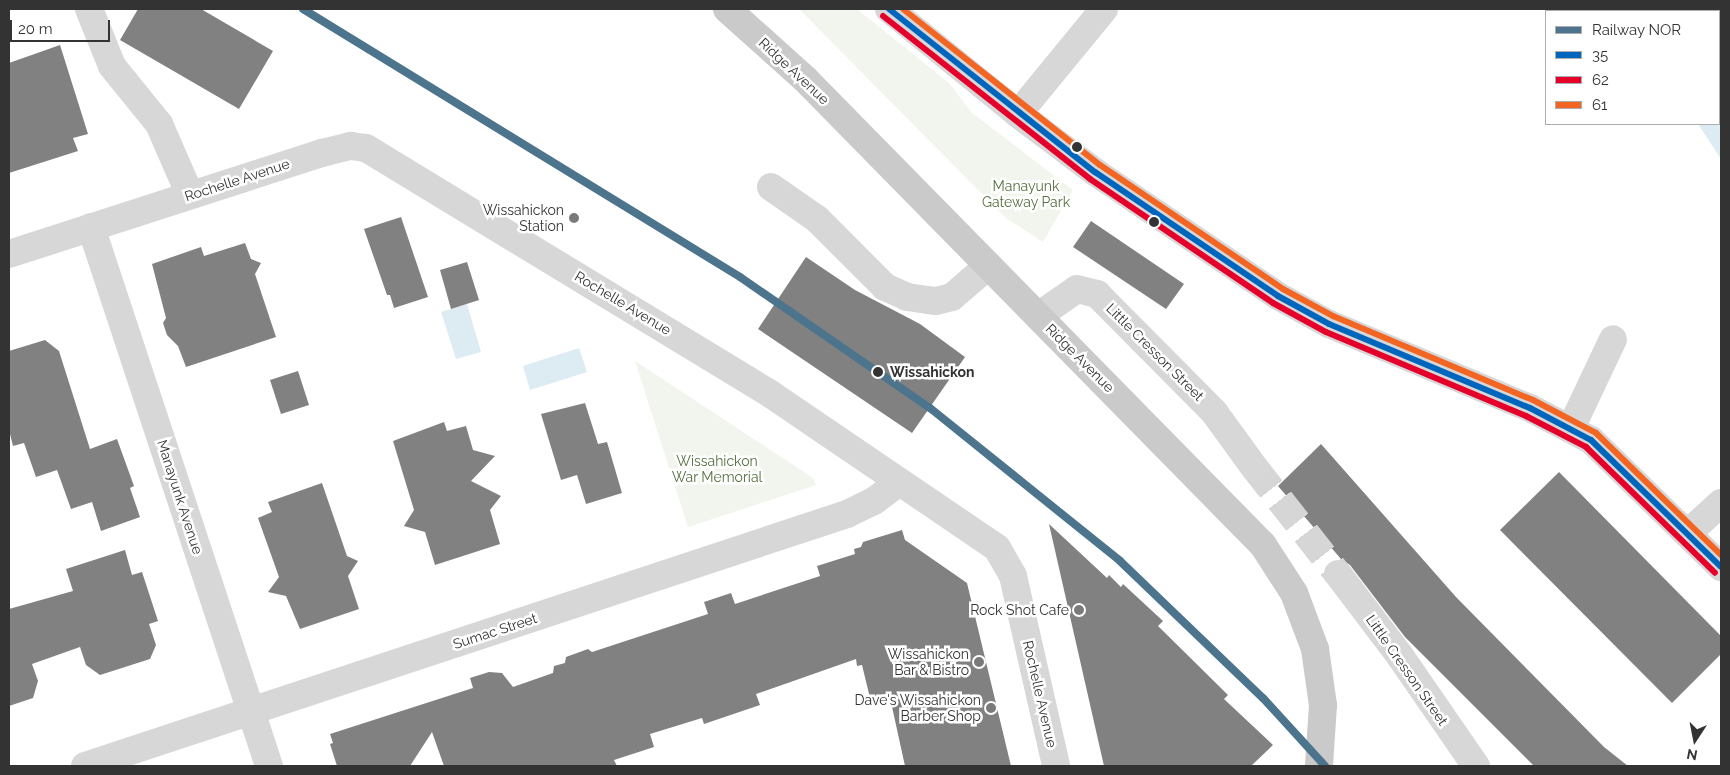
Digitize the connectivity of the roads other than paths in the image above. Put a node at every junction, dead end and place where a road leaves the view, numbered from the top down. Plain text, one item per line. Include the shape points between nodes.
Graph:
1 (89, 9) edge
2 (727, 9) edge
3 (889, 9) edge
4 (1104, 9) edge
5 (1018, 114) junction
6 (771, 187) dead end
7 (190, 195) junction
8 (91, 227) junction
9 (9, 254) edge
10 (988, 266) junction
11 (1038, 316) junction
12 (1613, 340) dead end
13 (1571, 428) junction
14 (1254, 467) tunnel mouth
15 (898, 483) junction
16 (1721, 503) edge
17 (1688, 533) junction
18 (1721, 567) edge
19 (1338, 574) tunnel mouth
20 (251, 712) junction
21 (85, 766) edge
22 (269, 766) edge
23 (1056, 766) edge
24 (1319, 766) edge
25 (1476, 766) edge

1 - 7 street via 112,66 159,124
2 - 10 main road, Ridge Avenue via 805,79
3 - 5 street
4 - 5 street
5 - 13 street via 1095,172 1303,311
6 - 10 street via 817,219 885,287 907,297 936,301 952,297
7 - 8 street, Rochelle Avenue
7 - 15 street, Rochelle Avenue via 322,153 351,146 366,148 730,369
8 - 9 street, Rochelle Avenue
8 - 20 street, Manayunk Avenue
10 - 11 main road, Ridge Avenue
11 - 14 street, Little Cresson Street via 1078,289 1097,294 1214,412
11 - 24 main road, Ridge Avenue via 1263,545 1294,593 1322,682
12 - 13 street
13 - 17 street via 1609,456
15 - 20 street, Sumac Street via 874,501 847,514
15 - 23 street, Rochelle Avenue via 997,548 1007,561
16 - 17 street
17 - 18 street
19 - 25 street, Little Cresson Street
20 - 21 street, Sumac Street
20 - 22 street, Manayunk Avenue

